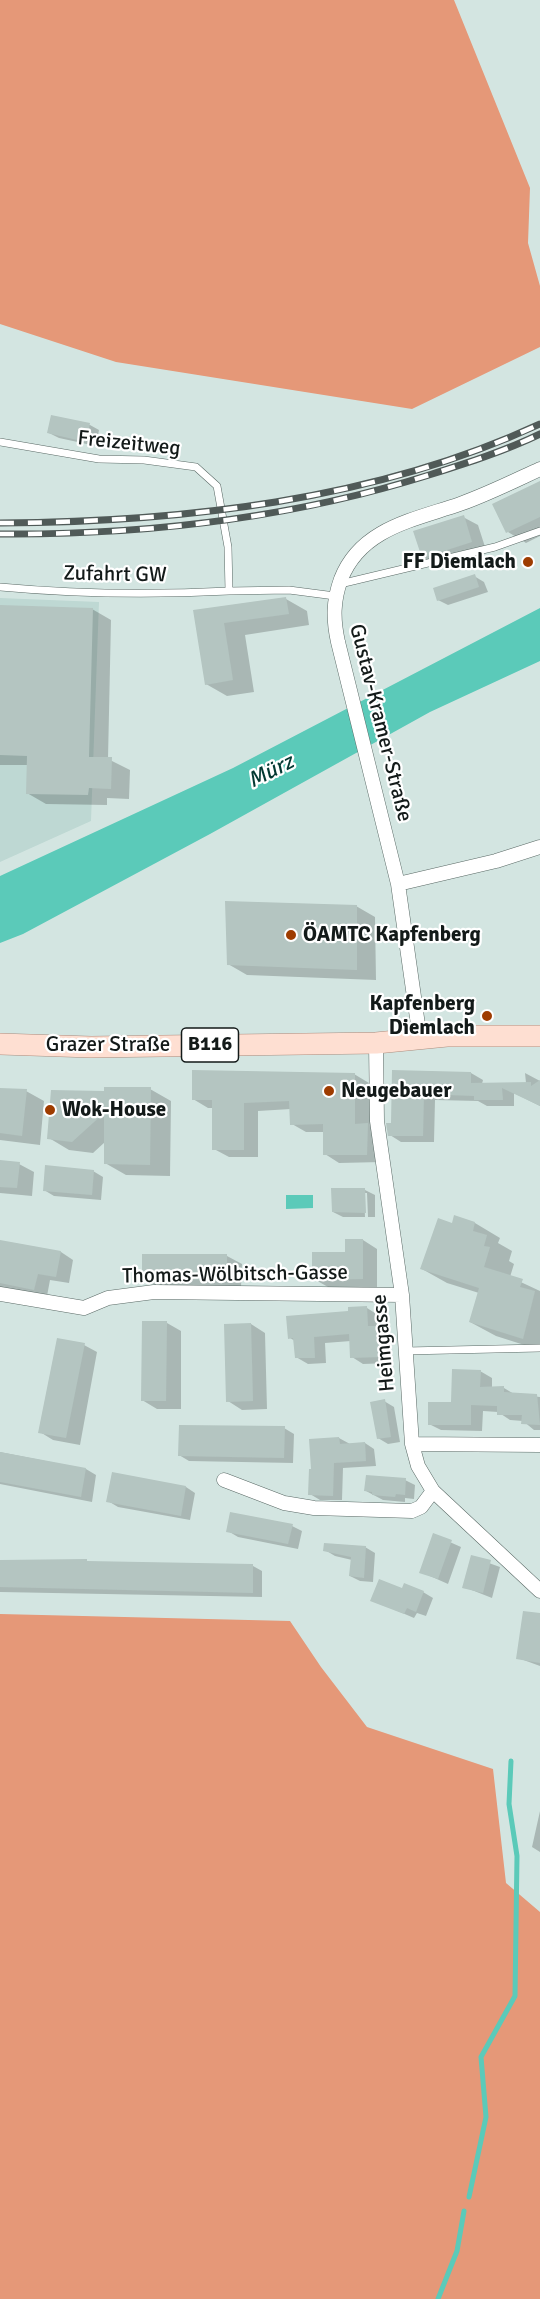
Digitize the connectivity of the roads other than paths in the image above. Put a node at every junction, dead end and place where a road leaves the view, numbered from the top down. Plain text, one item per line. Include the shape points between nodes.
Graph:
1 (0, 442) edge
2 (540, 469) edge
3 (540, 531) edge
4 (0, 587) edge
5 (337, 590) junction
6 (229, 591) junction
7 (540, 847) edge
8 (398, 884) junction
9 (540, 1036) edge
10 (420, 1039) junction
11 (376, 1043) junction
12 (0, 1044) edge
13 (0, 1294) edge
14 (402, 1296) junction
15 (540, 1348) edge
16 (406, 1351) junction
17 (412, 1444) junction
18 (540, 1445) edge
19 (224, 1480) dead end
20 (434, 1491) junction
21 (540, 1591) edge

1 - 6 lane, Freizeitweg via 99,459 196,467 217,486 228,547
2 - 5 street, Gustav-Kramer-Straße via 484,495 392,526 372,537 347,564
3 - 5 lane
4 - 6 lane, Zufahrt GW
5 - 6 lane
5 - 8 street, Gustav-Kramer-Straße via 333,619
7 - 8 street
8 - 10 street, Gustav-Kramer-Straße
9 - 10 main road, Grazer Straße / B116
10 - 11 main road, Grazer Straße / B116
11 - 12 main road, Grazer Straße / B116 via 91,1047
11 - 14 street, Heimgasse via 377,1121
13 - 14 street, Thomas-Wölbitsch-Gasse via 84,1308 108,1298 154,1292
14 - 16 street, Heimgasse
15 - 16 lane
16 - 17 street, Heimgasse
17 - 18 street
17 - 20 street, Heimgasse via 418,1466
19 - 20 street via 284,1503 314,1508 412,1511 421,1507
20 - 21 street, Heimgasse

